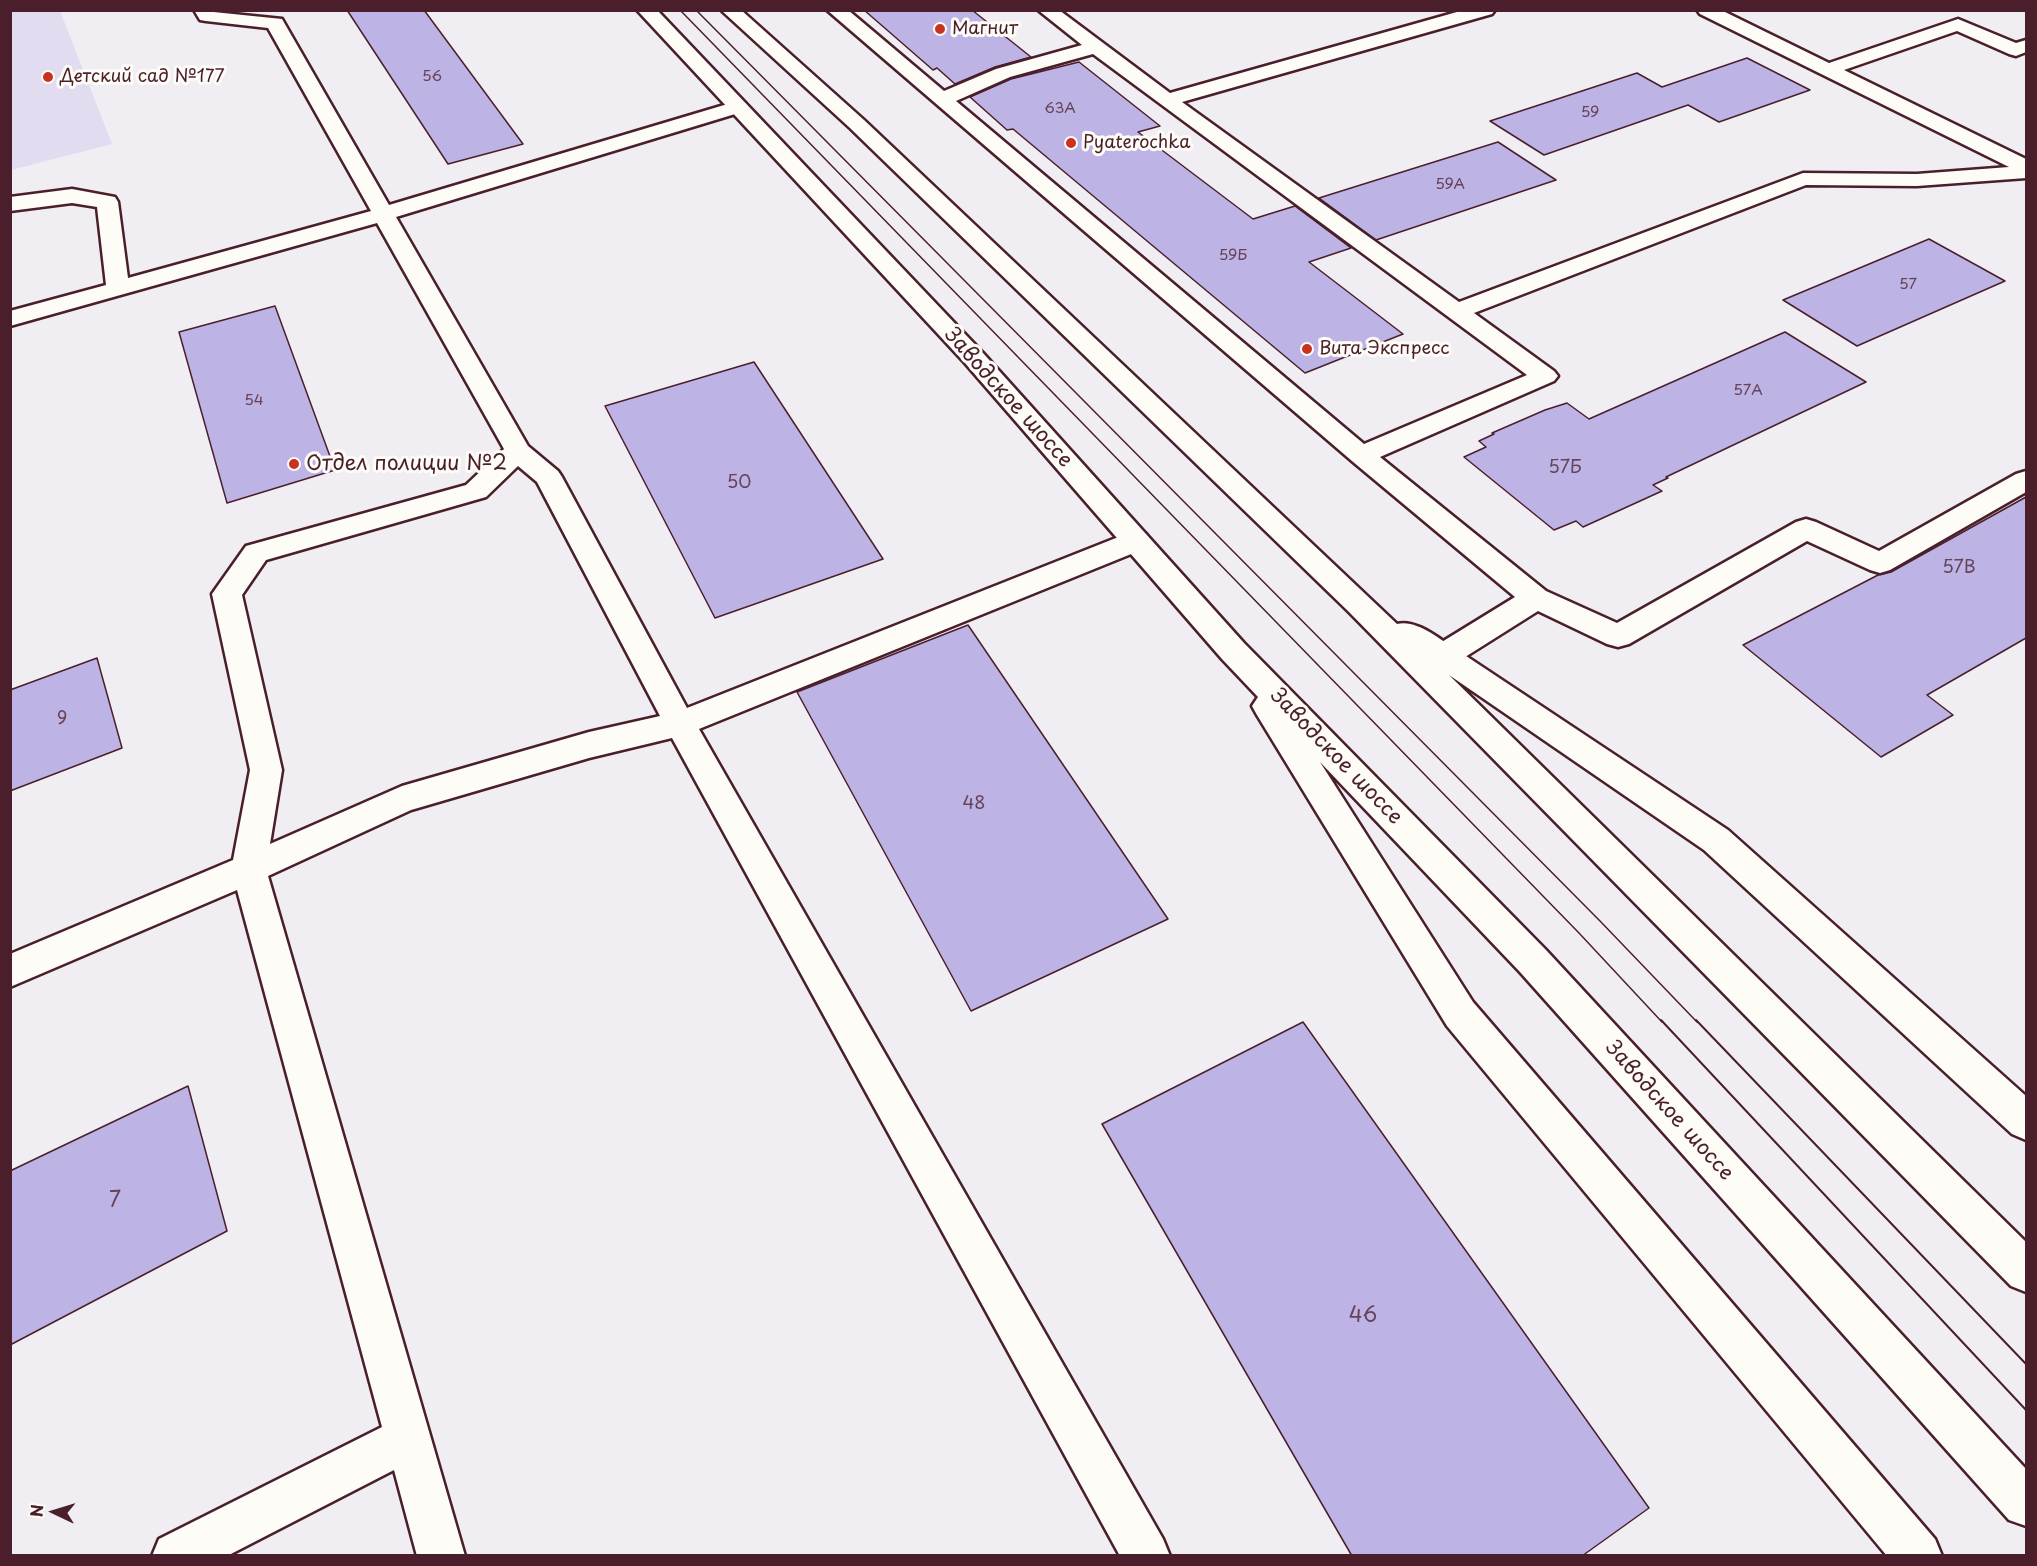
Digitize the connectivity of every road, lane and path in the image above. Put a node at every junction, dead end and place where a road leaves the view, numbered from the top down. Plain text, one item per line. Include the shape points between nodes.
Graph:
1 (203, 10) edge
2 (646, 10) edge
3 (730, 10) edge
4 (836, 10) edge
5 (1047, 10) edge
6 (1486, 10) edge
7 (1706, 10) edge
8 (2026, 46) edge
9 (1096, 47) junction
10 (1827, 70) junction
11 (1167, 99) junction
12 (941, 100) junction
13 (738, 107) junction
14 (2026, 170) edge
15 (10, 204) edge
16 (384, 214) junction
17 (118, 288) junction
18 (1456, 311) junction
19 (10, 319) edge
20 (518, 451) junction
21 (1361, 455) junction
22 (2026, 480) edge
23 (1136, 541) junction
24 (1536, 598) junction
25 (1359, 605) junction
26 (1233, 651) junction
27 (1443, 656) junction
28 (681, 724) junction
29 (249, 869) junction
30 (10, 971) edge
31 (2026, 1121) edge
32 (2026, 1271) edge
33 (408, 1438) junction
34 (2026, 1503) edge
35 (176, 1556) edge
36 (441, 1556) edge
37 (1146, 1556) edge
38 (1918, 1556) edge

1 - 16 main road via 206,16 275,23
2 - 13 main road, Заводское шоссе
3 - 25 main road via 857,124
4 - 12 main road
5 - 9 main road
6 - 11 main road
7 - 10 main road
8 - 10 main road via 2016,50 1958,25
9 - 11 main road
9 - 12 main road via 1003,73
10 - 14 main road
11 - 18 main road
12 - 21 main road
13 - 16 main road
13 - 23 main road, Заводское шоссе via 974,358
14 - 18 main road via 1917,180 1803,179
15 - 17 main road via 72,196 107,202
16 - 17 main road
16 - 20 main road
17 - 19 main road
18 - 21 main road via 1545,376
20 - 28 main road via 548,477
20 - 29 main road via 476,491 256,553 227,594 266,770
21 - 24 main road
22 - 24 main road via 1880,563 1806,529 1618,636
23 - 26 main road, Заводское шоссе
23 - 28 main road
24 - 27 main road
25 - 27 main road
25 - 32 main road
26 - 34 main road, Заводское шоссе via 1533,962
26 - 38 main road via 1460,1014
27 - 31 main road via 1716,840
28 - 29 main road via 589,745 402,799
28 - 37 main road
29 - 30 main road
29 - 33 main road
33 - 35 main road
33 - 36 main road

